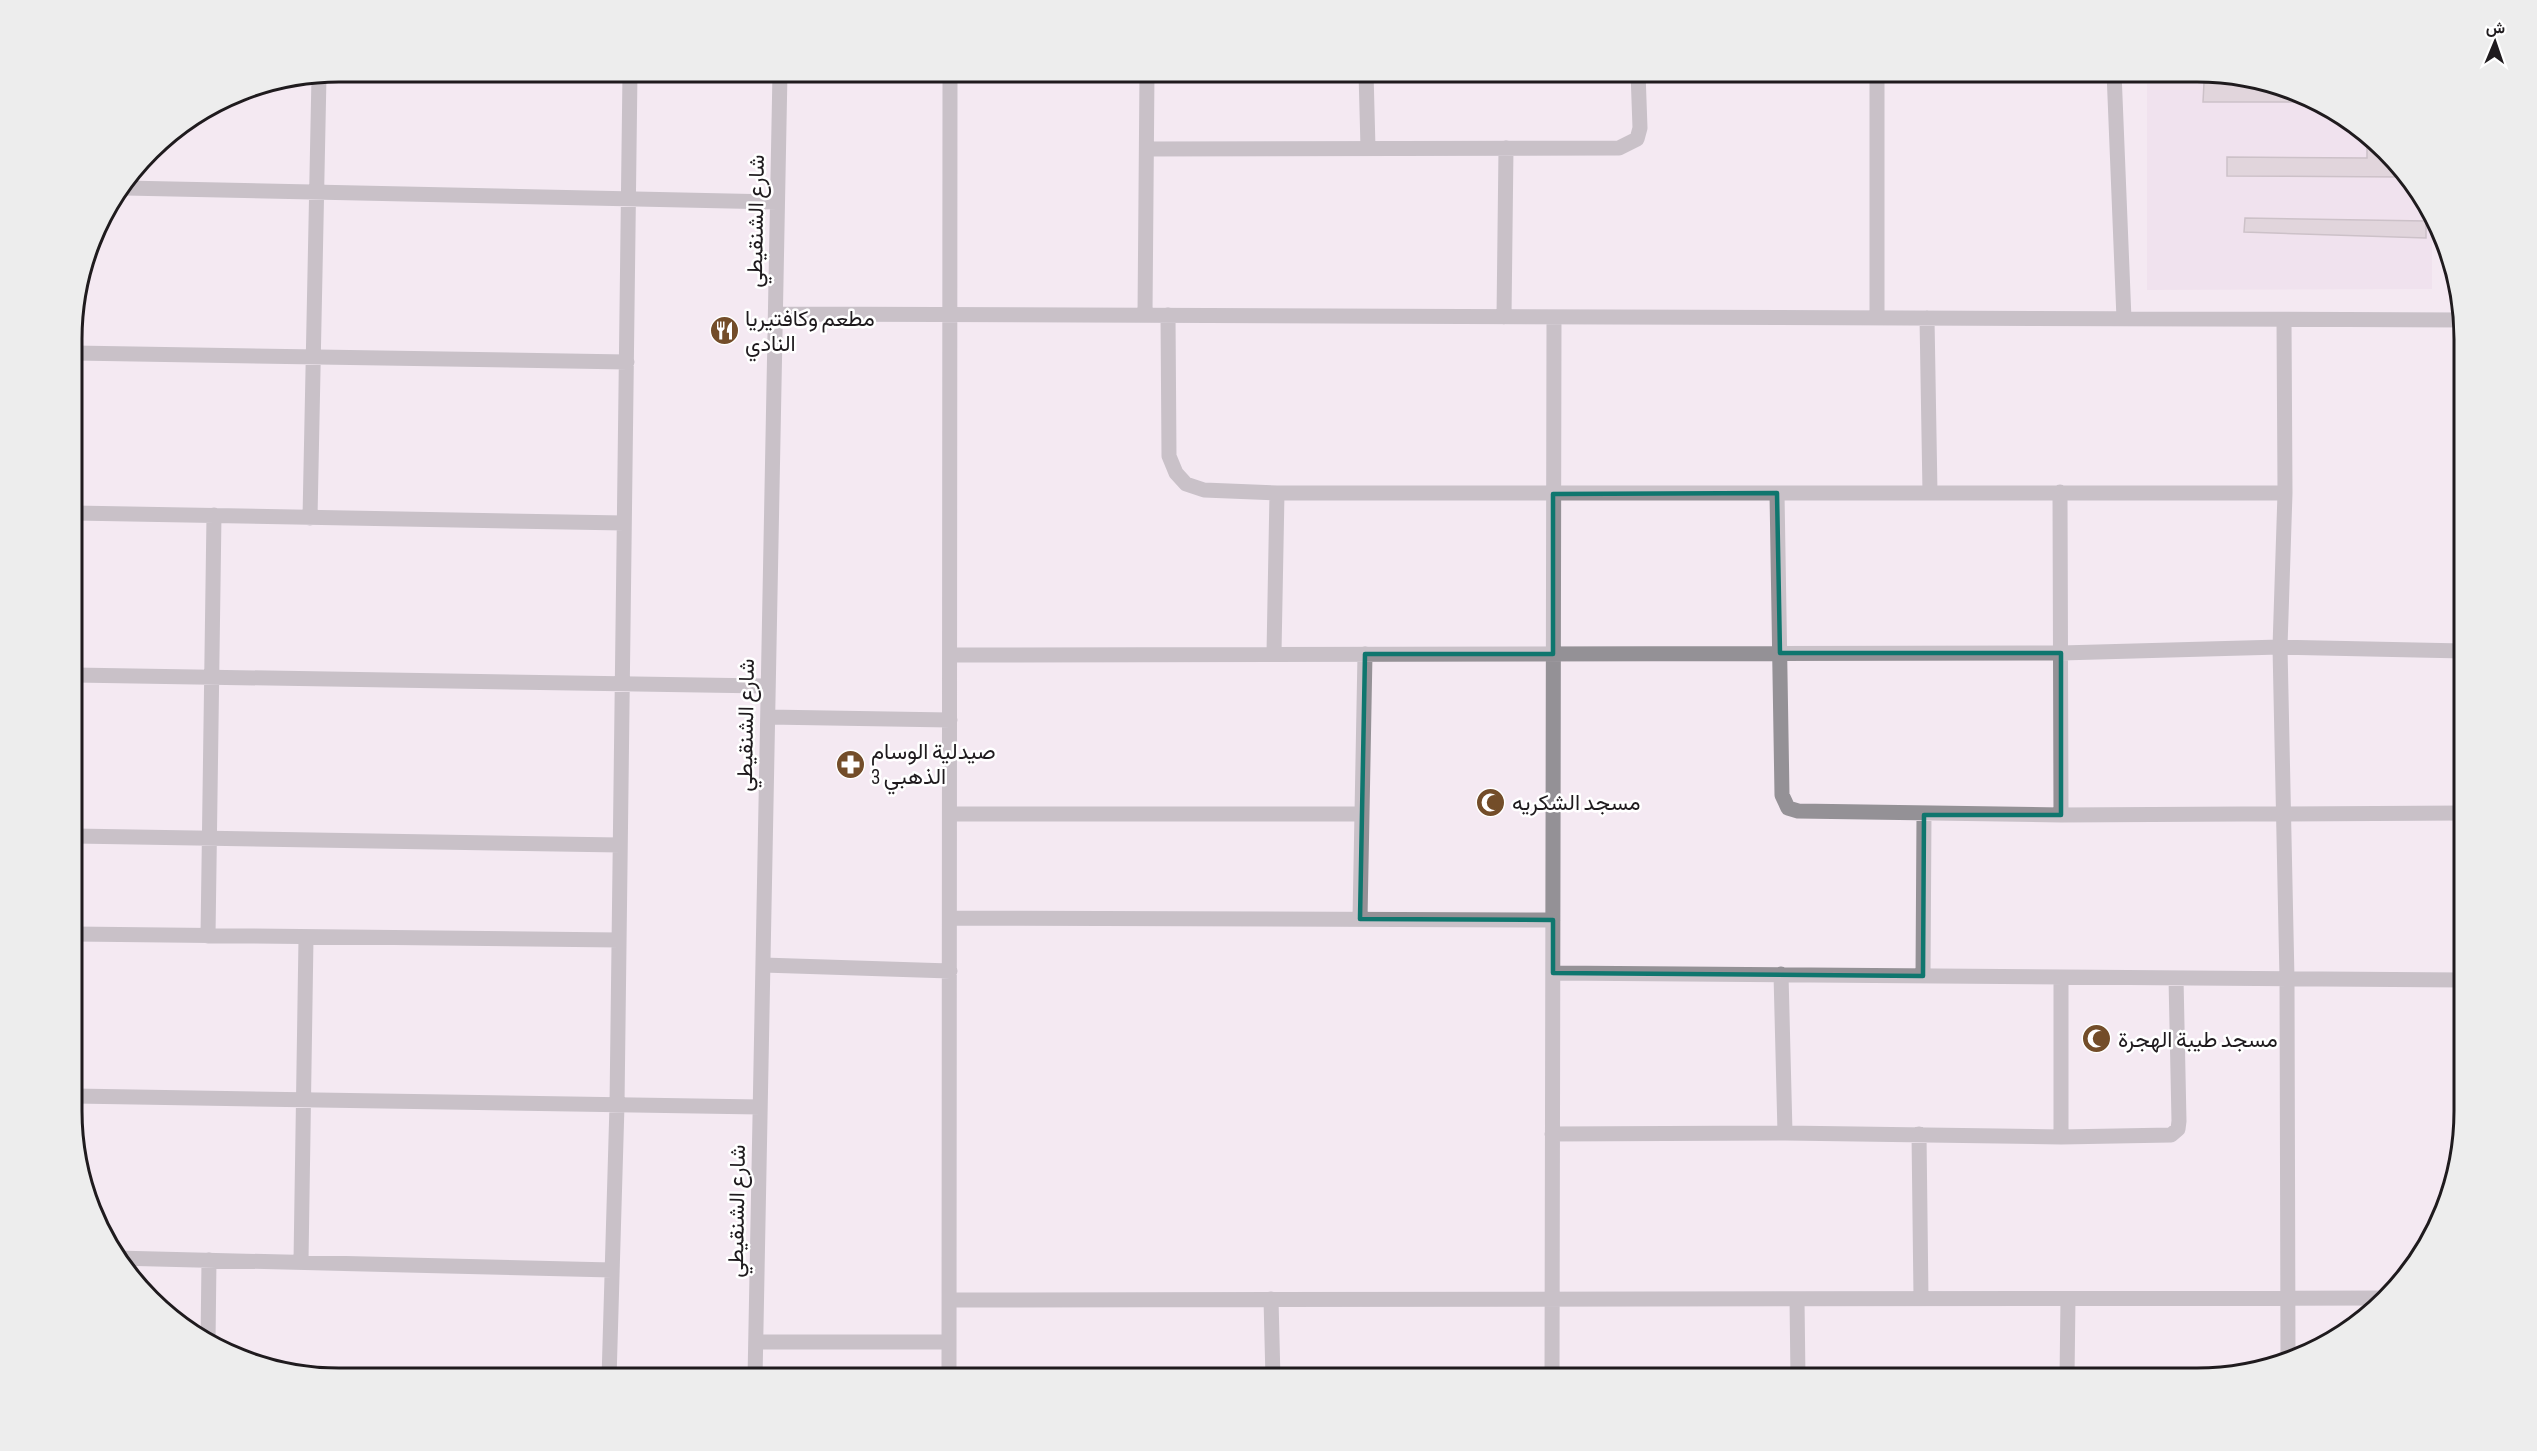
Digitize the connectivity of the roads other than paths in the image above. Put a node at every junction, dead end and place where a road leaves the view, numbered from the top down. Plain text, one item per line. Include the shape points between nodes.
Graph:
1 (630, 82) edge
2 (780, 82) edge
3 (950, 82) edge
4 (1148, 82) edge
5 (1366, 82) edge
6 (1639, 82) edge
7 (1877, 82) edge
8 (2114, 82) edge
9 (319, 83) edge
10 (1368, 148) junction
11 (1506, 148) junction
12 (1147, 149) junction
13 (132, 188) edge
14 (316, 191) junction
15 (629, 197) junction
16 (777, 202) junction
17 (776, 314) junction
18 (950, 315) junction
19 (1145, 315) junction
20 (1168, 315) junction
21 (1504, 317) junction
22 (1554, 317) junction
23 (1877, 318) junction
24 (1927, 318) junction
25 (2124, 319) junction
26 (2284, 320) junction
27 (2454, 321) edge
28 (82, 353) edge
29 (313, 357) junction
30 (627, 362) junction
31 (2060, 492) junction
32 (1277, 493) junction
33 (1930, 493) junction
34 (2284, 493) junction
35 (1553, 494) junction
36 (1777, 494) junction
37 (82, 513) edge
38 (214, 516) junction
39 (310, 518) junction
40 (624, 523) junction
41 (2280, 647) junction
42 (2454, 651) edge
43 (2061, 652) junction
44 (1274, 653) junction
45 (1780, 653) junction
46 (1365, 654) junction
47 (1553, 654) junction
48 (950, 655) junction
49 (82, 675) edge
50 (212, 678) junction
51 (622, 685) junction
52 (768, 686) junction
53 (768, 717) junction
54 (950, 720) junction
55 (2281, 813) junction
56 (2454, 813) edge
57 (950, 814) junction
58 (1362, 814) junction
59 (1924, 815) junction
60 (2061, 815) junction
61 (82, 836) edge
62 (210, 839) junction
63 (620, 845) junction
64 (950, 918) junction
65 (1360, 919) junction
66 (1553, 920) junction
67 (82, 934) edge
68 (208, 936) junction
69 (306, 939) junction
70 (619, 940) junction
71 (763, 965) junction
72 (950, 971) junction
73 (1553, 974) junction
74 (1781, 974) junction
75 (1923, 976) junction
76 (2061, 977) junction
77 (2176, 978) junction
78 (2287, 979) junction
79 (2454, 980) edge
80 (82, 1096) edge
81 (304, 1099) junction
82 (616, 1105) junction
83 (760, 1107) junction
84 (1785, 1133) junction
85 (1552, 1134) junction
86 (1919, 1134) junction
87 (2061, 1137) junction
88 (129, 1258) edge
89 (209, 1260) junction
90 (301, 1261) junction
91 (612, 1270) junction
92 (1921, 1298) junction
93 (2287, 1298) junction
94 (2374, 1298) edge
95 (1272, 1299) junction
96 (1552, 1299) junction
97 (1797, 1299) junction
98 (2067, 1299) junction
99 (949, 1300) junction
100 (208, 1332) edge
101 (756, 1342) junction
102 (949, 1342) junction
103 (2288, 1352) edge
104 (609, 1368) edge
105 (755, 1368) edge
106 (949, 1368) edge
107 (1274, 1368) edge
108 (1552, 1368) edge
109 (1798, 1368) edge
110 (2067, 1368) edge

1 - 15 street
2 - 16 street, شارع الشنقيطي
3 - 18 street
4 - 12 street
5 - 10 street
6 - 11 street via 1641,128 1630,144
7 - 23 street
8 - 25 street
9 - 14 street
10 - 11 street
10 - 12 street
11 - 21 street
12 - 19 street
13 - 14 street
14 - 15 street
14 - 29 street
15 - 16 street
15 - 30 street
16 - 17 street, شارع الشنقيطي
17 - 18 street
17 - 52 street, شارع الشنقيطي
18 - 19 street
18 - 48 street
19 - 20 street
20 - 21 street
20 - 32 street via 1169,456 1176,473 1186,484 1204,489
21 - 22 street
22 - 23 street
22 - 35 street
23 - 24 street
24 - 25 street
24 - 33 street
25 - 26 street
26 - 27 street
26 - 34 street
28 - 29 street
29 - 30 street
29 - 39 street
30 - 40 street
31 - 33 street
31 - 34 street
31 - 43 street
32 - 35 street
32 - 44 street
33 - 36 street
34 - 41 street
35 - 36 street
35 - 47 street
36 - 45 street
37 - 38 street
38 - 39 street
38 - 50 street
39 - 40 street
40 - 51 street
41 - 42 street
41 - 43 street
41 - 55 street
43 - 45 street
43 - 60 street
44 - 46 street
44 - 48 street
45 - 47 street
45 - 59 street via 1782,795 1788,808
46 - 47 street
46 - 58 street
47 - 66 street
48 - 54 street
49 - 50 street
50 - 51 street
50 - 62 street
51 - 52 street
51 - 63 street
52 - 53 street, شارع الشنقيطي
53 - 54 street
53 - 71 street, شارع الشنقيطي
54 - 57 street
55 - 56 street
55 - 60 street
55 - 78 street
57 - 58 street
57 - 64 street
58 - 65 street
59 - 60 street
59 - 75 street
61 - 62 street
62 - 63 street
62 - 68 street
63 - 70 street
64 - 65 street
64 - 72 street
65 - 66 street
66 - 73 street
67 - 68 street
68 - 69 street
69 - 70 street
69 - 81 street
70 - 82 street
71 - 72 street
71 - 83 street, شارع الشنقيطي
72 - 99 street
73 - 74 street
73 - 85 street
74 - 75 street
74 - 84 street
75 - 76 street
76 - 77 street
76 - 87 street
77 - 78 street
77 - 87 street via 2178,1129 2164,1136
78 - 79 street
78 - 93 street
80 - 81 street
81 - 82 street
81 - 90 street
82 - 83 street
82 - 91 street
83 - 101 street, شارع الشنقيطي
84 - 85 street
84 - 86 street
85 - 96 street
86 - 87 street
86 - 92 street
88 - 89 street
89 - 90 street
89 - 100 street
90 - 91 street
91 - 104 street
92 - 97 street
92 - 98 street
93 - 94 street
93 - 98 street
93 - 103 street
95 - 96 street
95 - 99 street
95 - 107 street
96 - 97 street
96 - 108 street
97 - 109 street
98 - 110 street
99 - 102 street
101 - 102 street
101 - 105 street, شارع الشنقيطي
102 - 106 street

